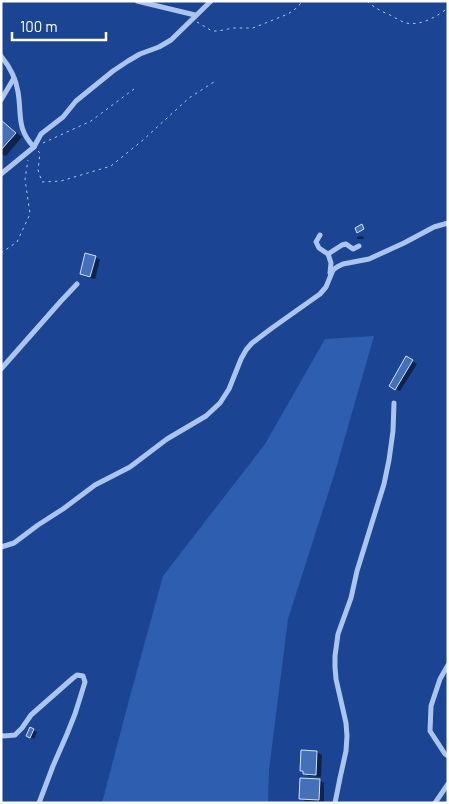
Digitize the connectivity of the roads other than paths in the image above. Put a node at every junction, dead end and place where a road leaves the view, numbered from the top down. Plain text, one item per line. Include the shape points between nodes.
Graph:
1 (138, 1) edge
2 (211, 1) edge
3 (193, 17) junction
4 (1, 56) edge
5 (14, 78) junction
6 (1, 100) edge
7 (34, 147) junction
8 (1, 174) edge
9 (448, 223) edge
10 (320, 235) dead end
11 (359, 246) dead end
12 (328, 254) junction
13 (329, 279) junction
14 (77, 284) dead end
15 (1, 369) edge
16 (394, 403) dead end
17 (1, 547) edge
18 (448, 665) edge
19 (1, 735) edge
20 (448, 756) edge
21 (448, 784) edge
22 (39, 803) edge
23 (335, 803) edge
24 (435, 803) edge

1 - 3 street
2 - 3 street
3 - 7 street via 167,43 135,57 76,101 63,117 44,130
4 - 5 street
5 - 6 street
5 - 7 street via 22,129
7 - 8 street
9 - 13 street via 369,259 343,264 333,270
10 - 12 street via 316,242
11 - 12 street via 353,249 342,245
12 - 13 street via 331,263
13 - 17 street via 320,294 252,343 241,359 229,389 206,416 167,439 130,467 87,490 14,543
14 - 15 street
16 - 23 street via 393,432 384,484 338,634 336,679 348,736
18 - 20 street via 431,706 430,731
19 - 22 street via 15,735 31,715 73,678 83,676 75,714
21 - 24 street

